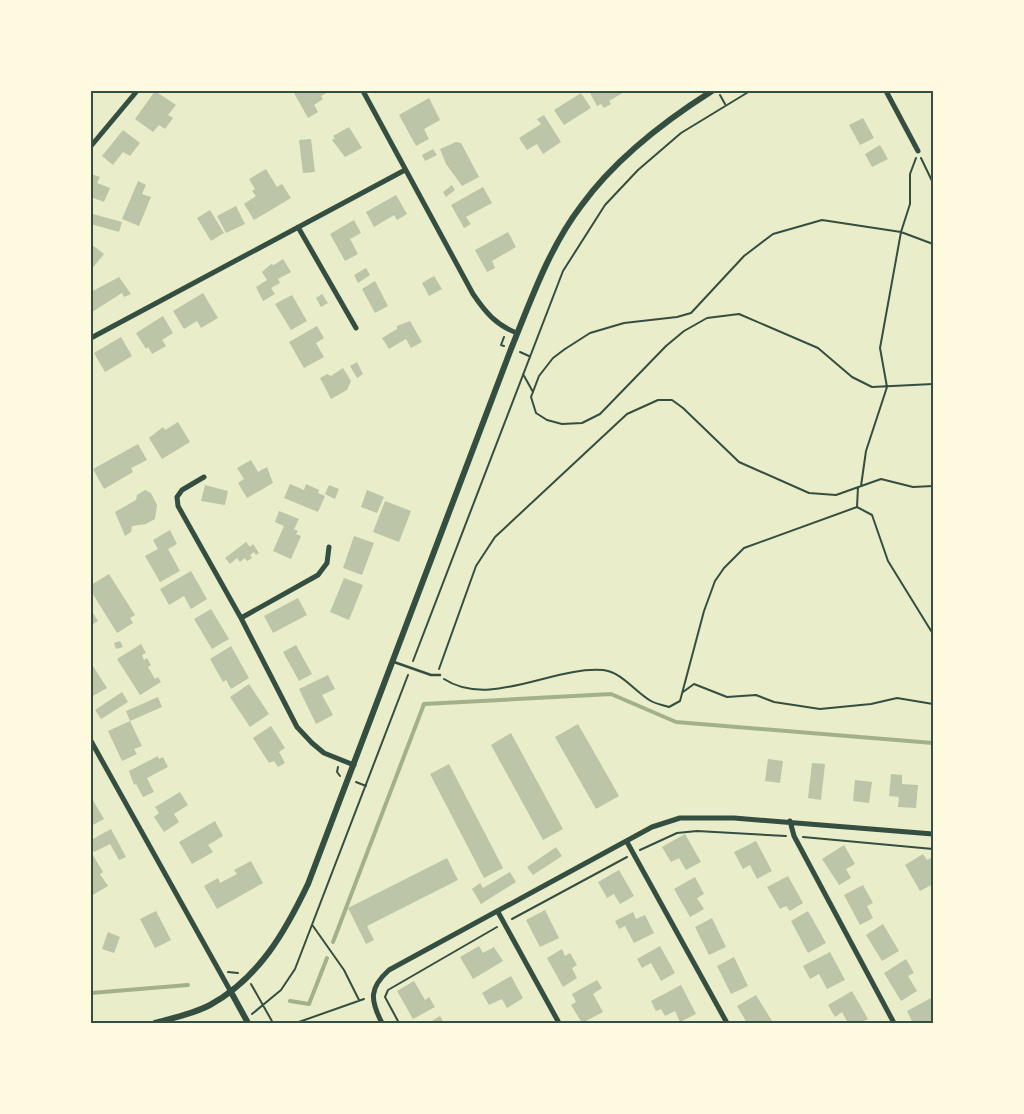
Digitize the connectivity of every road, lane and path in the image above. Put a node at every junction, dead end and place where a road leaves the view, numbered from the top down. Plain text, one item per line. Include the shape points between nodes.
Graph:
1 (137, 91) edge
2 (363, 91) edge
3 (712, 91) edge
4 (718, 91) edge
5 (750, 91) edge
6 (886, 91) edge
7 (726, 104) junction
8 (91, 146) edge
9 (918, 151) junction
10 (405, 170) junction
11 (933, 183) edge
12 (298, 227) junction
13 (901, 232) junction
14 (933, 244) edge
15 (356, 328) dead end
16 (517, 333) junction
17 (91, 338) edge
18 (523, 373) junction
19 (933, 384) edge
20 (887, 386) junction
21 (533, 392) junction
22 (204, 477) dead end
23 (933, 486) edge
24 (860, 487) junction
25 (857, 507) junction
26 (329, 546) dead end
27 (241, 618) junction
28 (933, 634) edge
29 (393, 662) junction
30 (411, 668) junction
31 (440, 675) junction
32 (683, 692) junction
33 (933, 704) edge
34 (91, 741) edge
35 (354, 765) junction
36 (790, 821) junction
37 (933, 834) edge
38 (794, 836) junction
39 (627, 842) junction
40 (933, 849) edge
41 (635, 853) junction
42 (498, 912) junction
43 (504, 923) junction
44 (312, 926) junction
45 (231, 992) junction
46 (385, 997) junction
47 (373, 998) junction
48 (359, 1000) junction
49 (155, 1023) edge
50 (248, 1023) edge
51 (273, 1023) edge
52 (296, 1023) edge
53 (382, 1023) edge
54 (399, 1023) edge
55 (559, 1023) edge
56 (727, 1023) edge
57 (894, 1023) edge

1 - 8 street
2 - 10 street
3 - 16 street via 646,138 581,206 555,247
4 - 7 path
5 - 7 path
6 - 9 street
7 - 18 path via 681,133 638,170 606,205 563,271
9 - 11 path
9 - 13 path via 910,174 910,204
10 - 12 street
10 - 16 street via 486,314
12 - 15 street
12 - 17 street
13 - 14 path
13 - 20 path via 880,348
13 - 21 path via 822,220 773,234 744,256 691,313 624,323 590,333 553,358 539,376
16 - 29 street
18 - 21 path
18 - 30 path
19 - 20 path
20 - 21 path via 872,387 818,348 739,314 706,318 684,331 600,414 582,423 562,424 547,420 536,413 531,397
20 - 24 path via 866,451
22 - 27 street via 182,490 176,497 178,506
23 - 24 path via 913,487 881,479
24 - 25 path
24 - 31 path via 836,495 809,492 739,462 684,408 672,400 658,400 627,414 495,536 476,566 438,669
25 - 28 path via 872,515 888,561
25 - 32 path via 744,548 724,568 715,581 704,611
26 - 27 street via 327,563 318,575
27 - 35 street via 297,727 324,752
29 - 30 lane
29 - 35 street
30 - 31 lane
30 - 44 path
31 - 32 path via 455,686 492,689 586,670 606,670 651,701 669,707 680,701
32 - 33 path via 694,684 727,697 756,695 774,702 820,709 897,698
34 - 45 street
35 - 45 street via 291,921 269,954
36 - 37 street
36 - 38 street
36 - 39 street via 680,818 652,827
38 - 40 path
38 - 41 path via 730,832 677,834
38 - 57 street
39 - 41 street
39 - 42 street
41 - 43 path
41 - 56 street
42 - 43 street
42 - 47 street via 389,970 374,988
43 - 46 path via 396,984
43 - 55 street
44 - 48 path via 344,970
44 - 51 path via 295,969 264,1005
45 - 49 street via 209,1005
45 - 50 street
46 - 47 path
46 - 54 path
47 - 48 path
47 - 53 street
48 - 52 path

